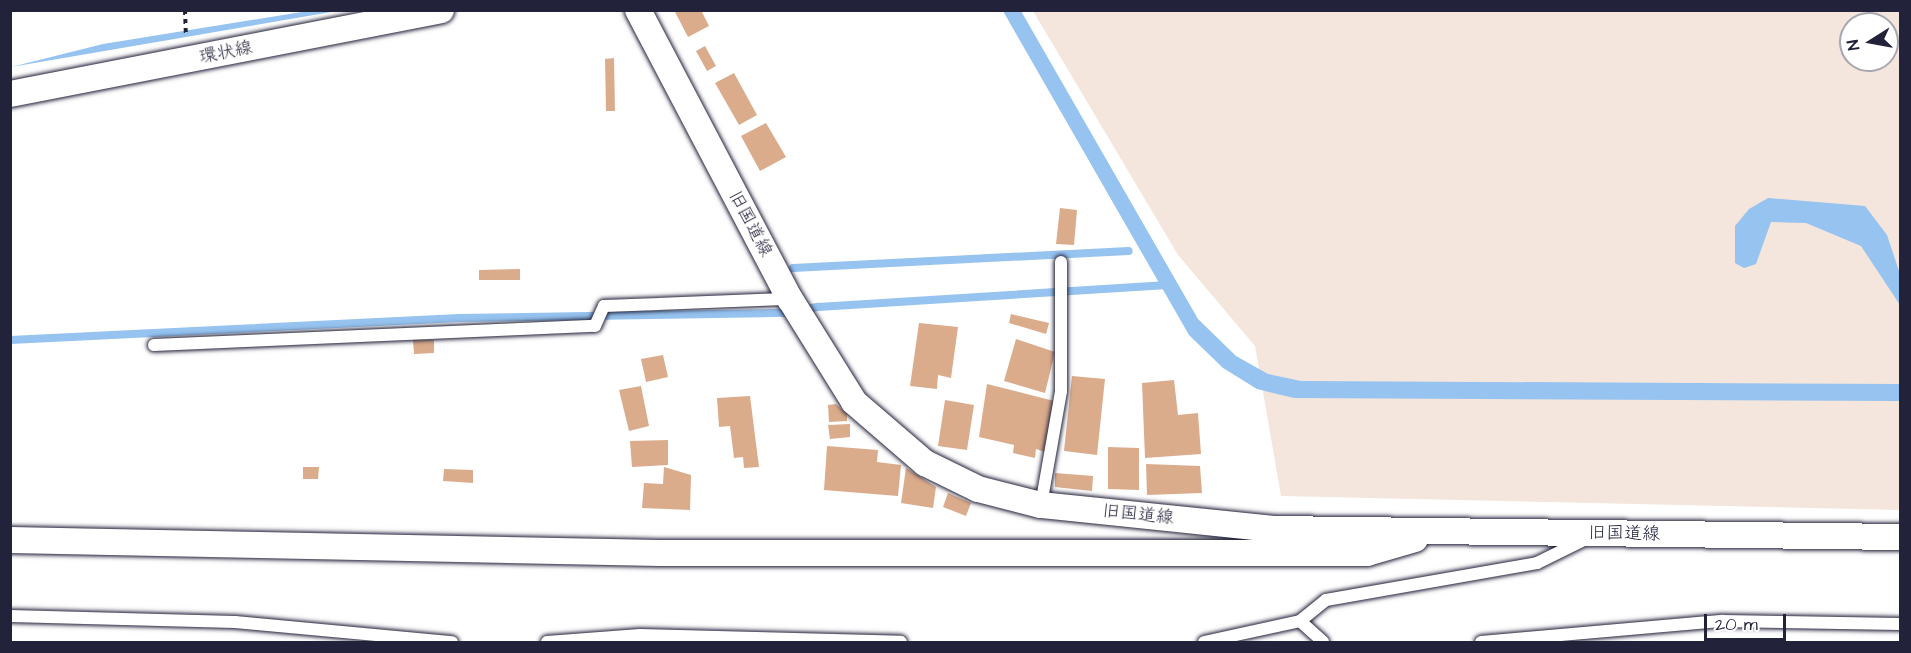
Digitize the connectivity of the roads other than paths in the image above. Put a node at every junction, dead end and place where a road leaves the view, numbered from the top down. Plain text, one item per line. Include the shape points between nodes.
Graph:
1 (441, 10) edge
2 (638, 10) edge
3 (10, 94) edge
4 (1061, 262) dead end
5 (790, 299) junction
6 (154, 345) dead end
7 (1041, 505) junction
8 (1439, 532) junction
9 (1597, 534) junction
10 (1900, 537) edge
11 (10, 540) edge
12 (10, 616) edge
13 (1300, 621) junction
14 (1900, 624) edge
15 (452, 642) edge
16 (547, 642) edge
17 (901, 642) edge
18 (1204, 642) edge
19 (1323, 642) edge
20 (1481, 642) edge

1 - 3 street, 環状線
2 - 5 street, 旧国道線
4 - 7 lane via 1061,391
5 - 6 lane via 604,306 595,326
5 - 7 street, 旧国道線 via 854,402 890,436 925,463 978,489
7 - 8 street, 旧国道線 via 1273,529
8 - 9 street, 旧国道線
8 - 11 street via 1367,553 660,553
9 - 10 street, 旧国道線
9 - 13 lane via 1537,563 1326,600
12 - 15 lane via 235,622
13 - 18 lane
13 - 19 lane
14 - 20 lane via 1723,621
16 - 17 lane via 640,635

